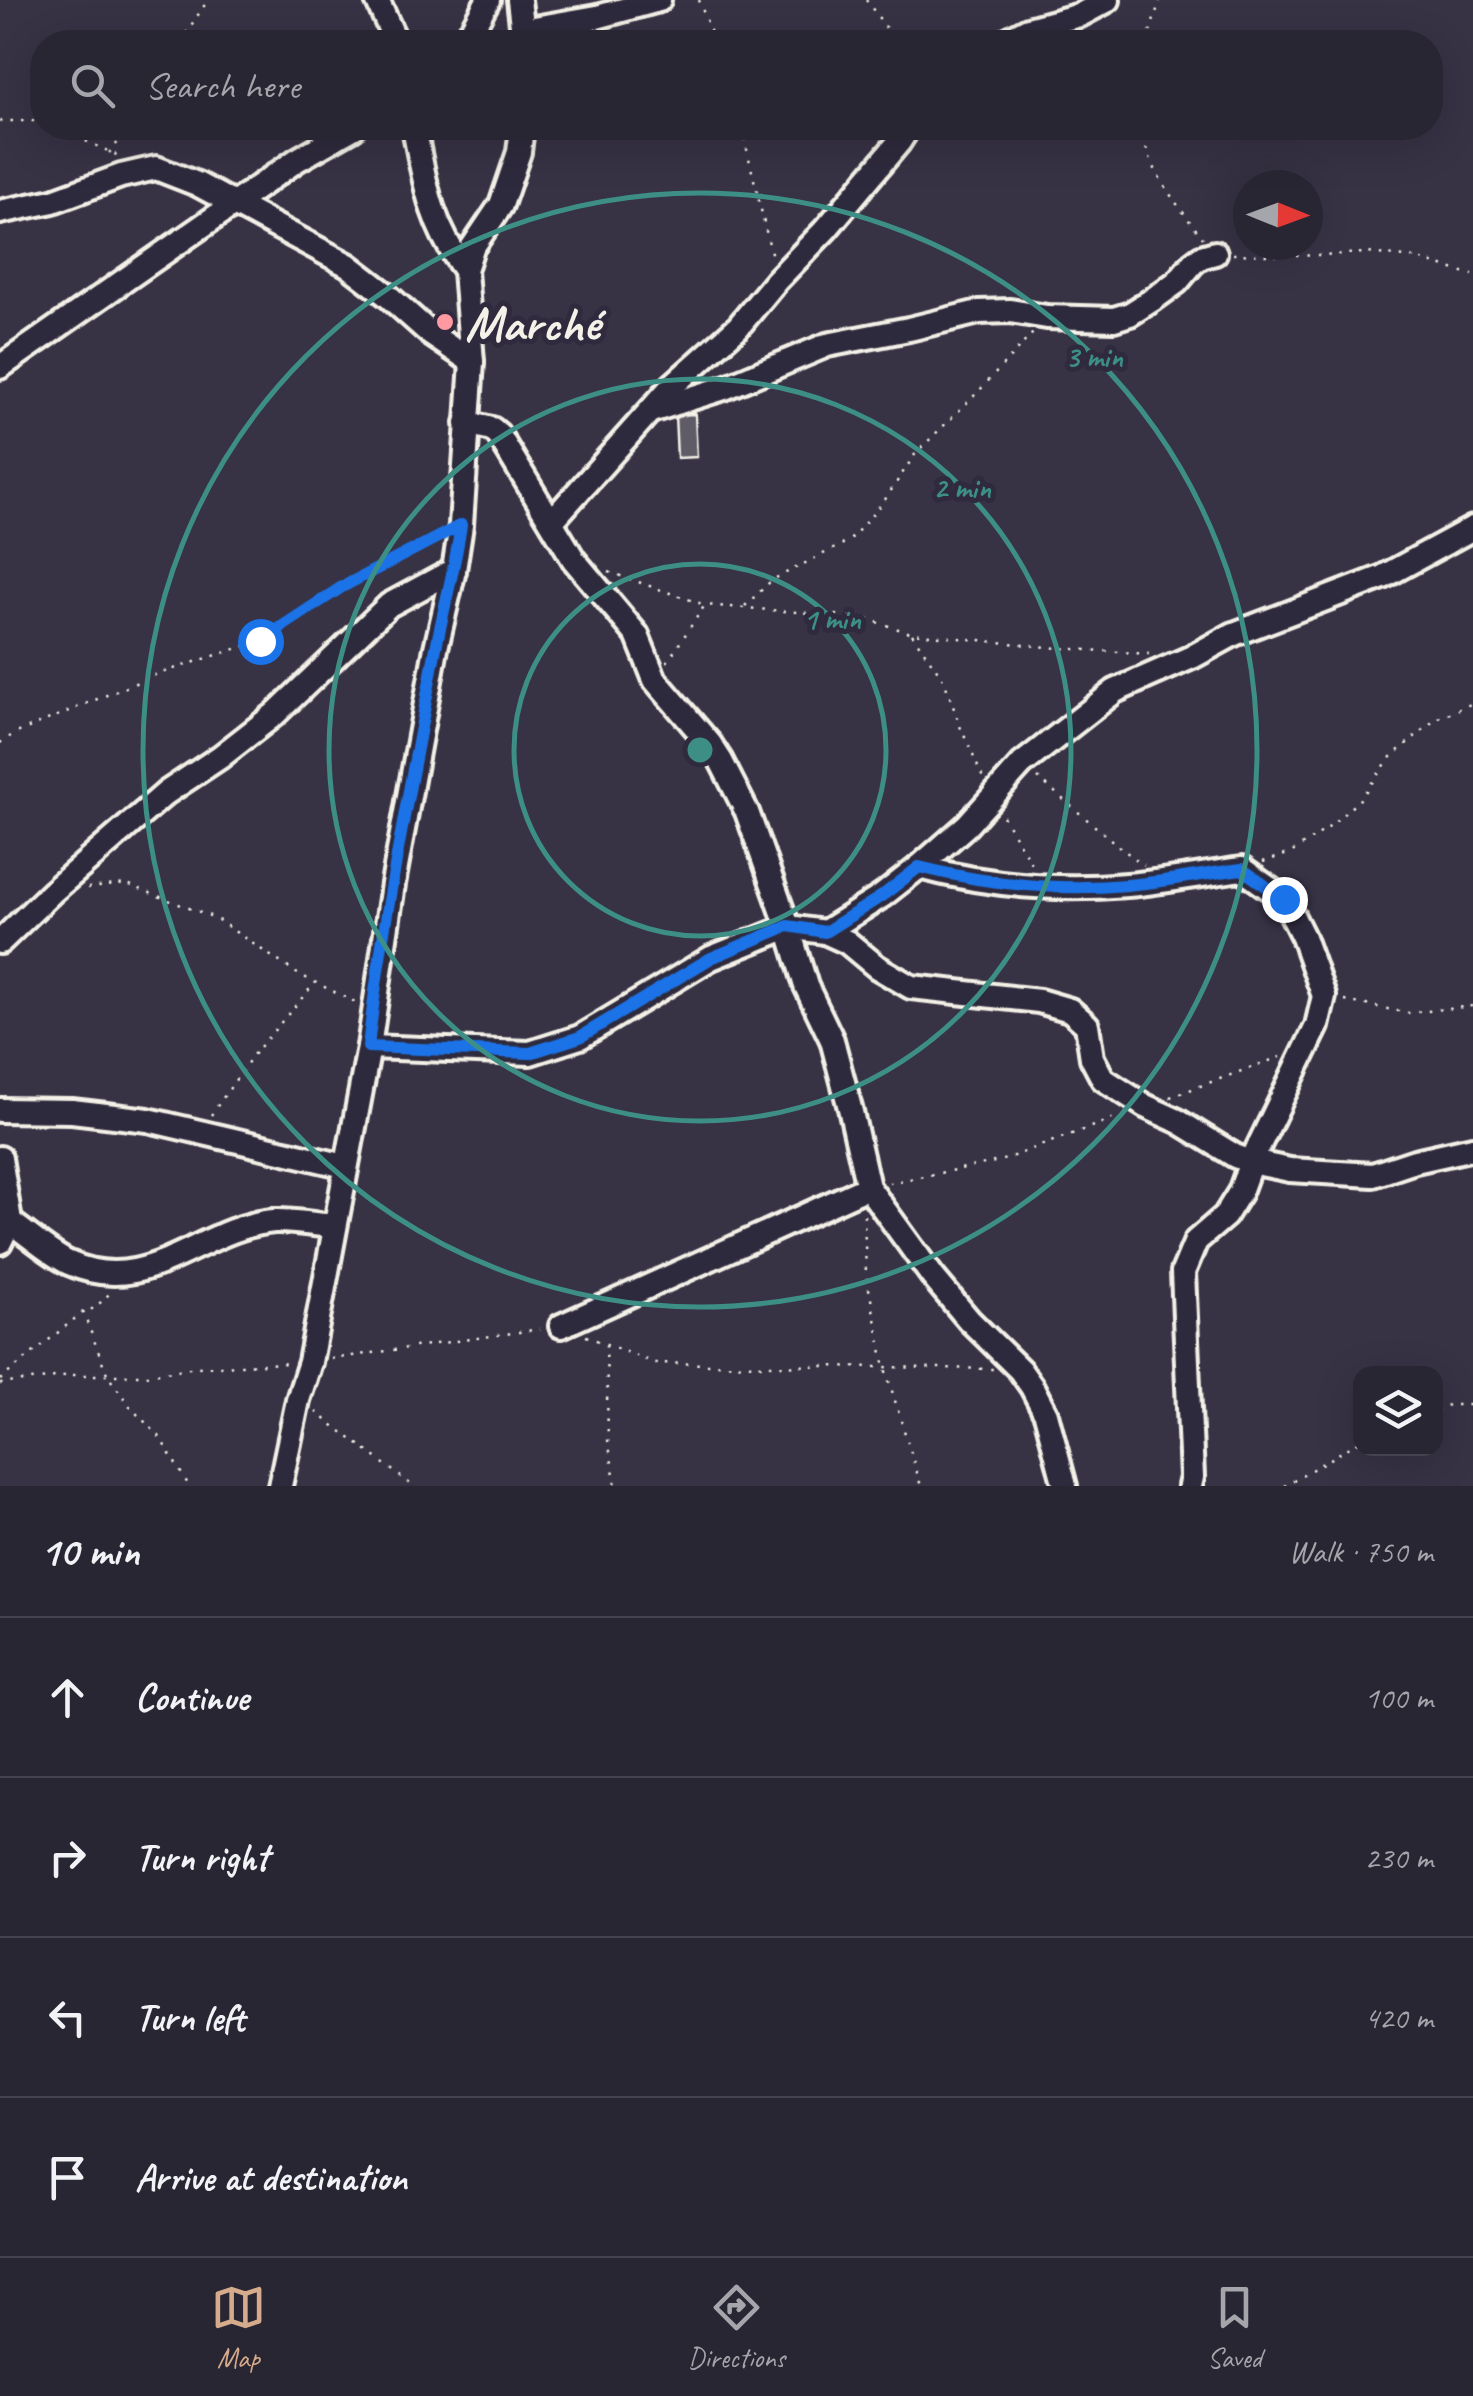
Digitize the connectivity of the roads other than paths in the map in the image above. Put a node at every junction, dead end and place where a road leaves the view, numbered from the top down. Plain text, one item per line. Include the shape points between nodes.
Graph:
1 (376, 0) edge
2 (488, 0) edge
3 (520, 0) edge
4 (660, 0) edge
5 (1108, 0) edge
6 (390, 30) edge
7 (472, 30) edge
8 (523, 30) edge
9 (547, 30) edge
10 (1028, 30) edge
11 (332, 140) edge
12 (416, 140) edge
13 (520, 140) edge
14 (900, 140) edge
15 (235, 204) junction
16 (0, 212) edge
17 (1214, 254) road end
18 (465, 270) junction
19 (472, 362) junction
20 (0, 367) edge
21 (651, 410) junction
22 (467, 423) junction
23 (552, 521) junction
24 (1473, 528) edge
25 (454, 570) junction
26 (919, 867) junction
27 (788, 926) junction
28 (825, 932) junction
29 (0, 942) edge
30 (368, 1047) junction
31 (0, 1110) edge
32 (1473, 1148) edge
33 (0, 1158) edge
34 (1251, 1162) junction
35 (345, 1166) junction
36 (869, 1190) junction
37 (3, 1226) edge
38 (335, 1226) junction
39 (560, 1326) road end
40 (280, 1486) edge
41 (1065, 1486) edge
42 (1190, 1486) edge

1 - 6 street
2 - 7 street
3 - 8 street
4 - 9 street
5 - 10 street
11 - 15 street
12 - 18 street via 437,226
13 - 18 street via 501,205
14 - 21 street via 738,326
15 - 16 street via 156,168
15 - 19 street via 348,265
15 - 20 street
17 - 21 street via 1130,314 979,312 827,345
18 - 19 street
19 - 22 street
21 - 23 street
22 - 23 street via 498,434
22 - 25 street
23 - 27 street via 574,560 637,635 655,680 721,761
24 - 26 street via 1383,577 1234,634 1115,691 1022,764
25 - 29 street via 390,604 274,714 166,793
25 - 30 street
26 - 28 street
26 - 34 street via 1044,886 1127,885 1242,869 1284,899 1324,996 1317,1026
27 - 28 street
27 - 30 street via 711,958 580,1037 530,1053
27 - 36 street via 832,1040
28 - 34 street via 911,987 1039,1000 1070,1010 1087,1025 1103,1079
30 - 35 street
31 - 35 street via 148,1120
32 - 34 street via 1372,1175
33 - 37 street
34 - 42 street via 1240,1192 1196,1240 1183,1272
35 - 38 street
36 - 39 street
36 - 41 street via 957,1306 1020,1370 1046,1414
37 - 38 street via 68,1263 108,1274 147,1270 274,1221
38 - 40 street

